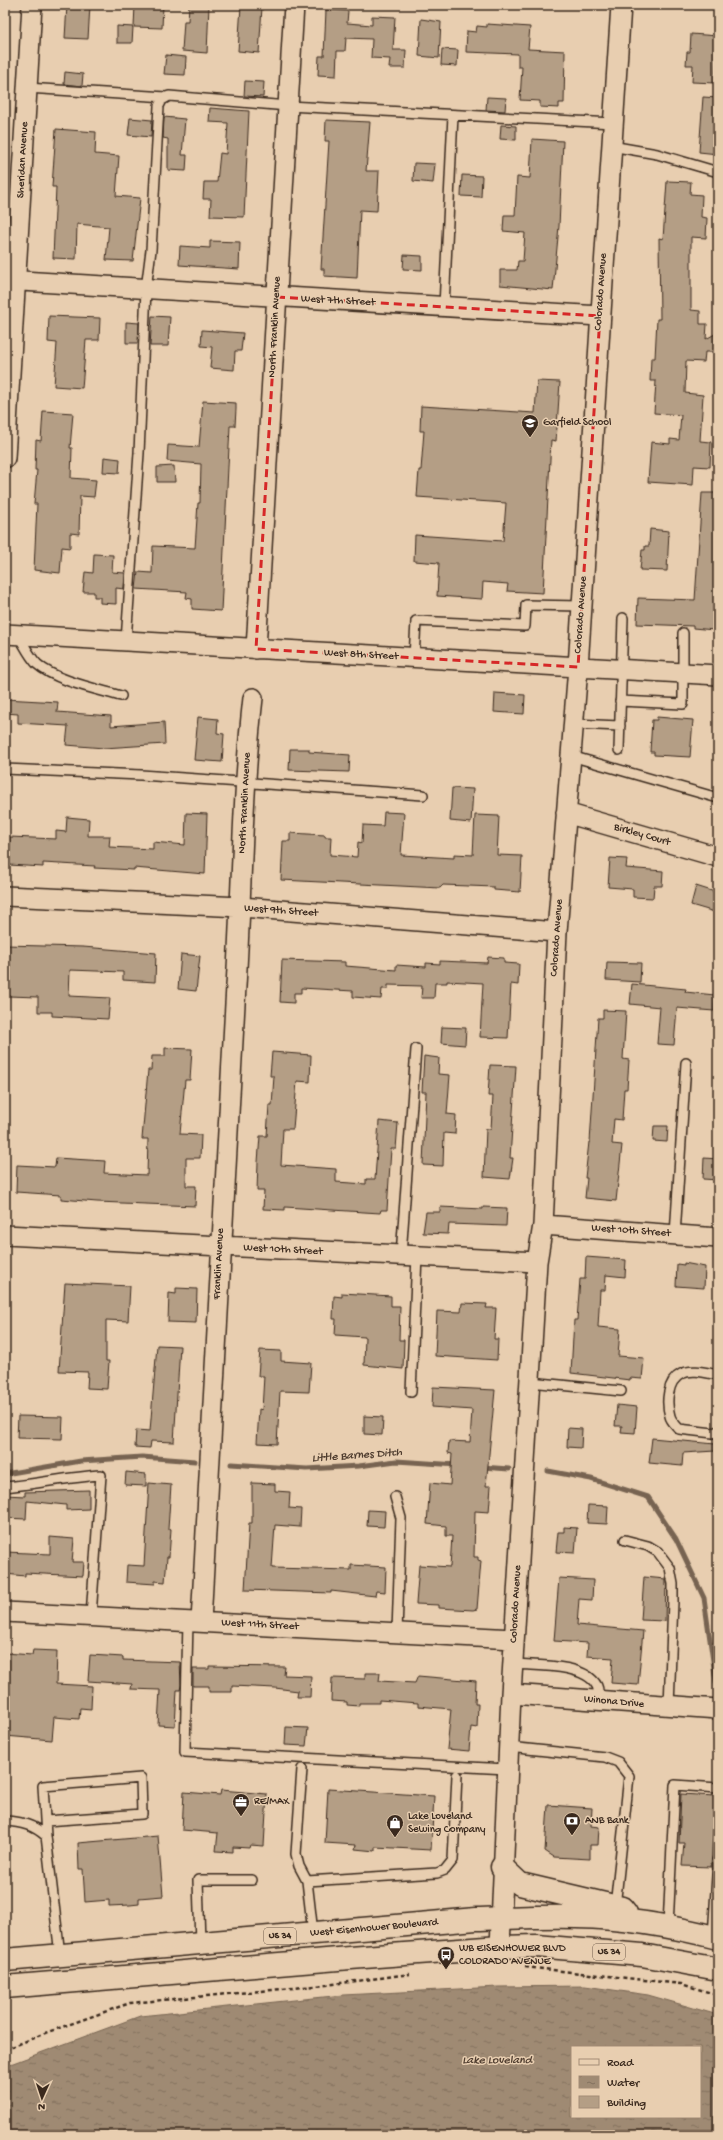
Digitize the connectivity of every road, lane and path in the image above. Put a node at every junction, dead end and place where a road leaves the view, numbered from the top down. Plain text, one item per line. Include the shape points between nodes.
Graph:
1 (32, 5) edge
2 (294, 5) edge
3 (621, 5) edge
4 (27, 88) junction
5 (166, 97) junction
6 (288, 106) junction
7 (453, 114) junction
8 (613, 123) junction
9 (611, 146) junction
10 (718, 172) edge
11 (10, 280) edge
12 (146, 289) junction
13 (277, 297) junction
14 (444, 307) junction
15 (600, 316) junction
16 (6, 422) edge
17 (5, 458) edge
18 (582, 606) junction
19 (622, 618) dead end
20 (683, 633) dead end
21 (12, 635) edge
22 (126, 641) junction
23 (256, 649) junction
24 (414, 658) junction
25 (578, 667) junction
26 (621, 669) junction
27 (683, 673) junction
28 (718, 675) edge
29 (121, 696) dead end
30 (253, 698) dead end
31 (620, 701) junction
32 (574, 724) junction
33 (620, 726) junction
34 (619, 750) dead end
35 (571, 756) junction
36 (5, 769) edge
37 (246, 782) junction
38 (423, 795) dead end
39 (718, 798) edge
40 (566, 813) junction
41 (718, 857) edge
42 (5, 896) edge
43 (241, 907) junction
44 (557, 932) junction
45 (416, 1049) dead end
46 (686, 1063) dead end
47 (543, 1225) junction
48 (5, 1235) edge
49 (675, 1235) junction
50 (718, 1238) edge
51 (220, 1246) junction
52 (409, 1256) junction
53 (537, 1262) junction
54 (718, 1375) edge
55 (530, 1382) junction
56 (621, 1391) dead end
57 (411, 1392) dead end
58 (718, 1431) edge
59 (5, 1487) edge
60 (395, 1497) dead end
61 (626, 1540) dead end
62 (5, 1612) edge
63 (91, 1616) junction
64 (194, 1622) junction
65 (397, 1632) junction
66 (514, 1638) junction
67 (513, 1664) junction
68 (511, 1694) junction
69 (597, 1701) junction
70 (669, 1706) junction
71 (718, 1709) edge
72 (508, 1747) junction
73 (302, 1769) dead end
74 (507, 1769) junction
75 (457, 1774) dead end
76 (718, 1788) edge
77 (5, 1821) edge
78 (46, 1821) junction
79 (46, 1836) junction
80 (718, 1860) edge
81 (502, 1867) junction
82 (252, 1880) dead end
83 (307, 1881) junction
84 (614, 1907) junction
85 (500, 1918) junction
86 (634, 1922) junction
87 (668, 1927) junction
88 (313, 1933) junction
89 (716, 1937) edge
90 (200, 1943) junction
91 (500, 1947) junction
92 (60, 1955) junction
93 (5, 1960) edge
94 (524, 1967) dead end
95 (718, 1970) edge
96 (416, 1974) dead end
97 (5, 1987) edge
98 (718, 1995) edge
99 (5, 2050) edge

1 - 4 street, Sheridan Avenue
2 - 6 street, North Franklin Avenue
3 - 8 street, Colorado Avenue
4 - 5 lane
4 - 11 street, Sheridan Avenue
5 - 6 lane
5 - 12 lane via 159,106 151,250
6 - 7 lane
6 - 13 street, North Franklin Avenue
7 - 8 lane
7 - 14 lane
8 - 9 street, Colorado Avenue
9 - 10 lane via 657,154
9 - 15 street, Colorado Avenue
11 - 12 street, West 7th Street
11 - 16 street, Sheridan Avenue
12 - 13 street, West 7th Street
12 - 22 lane via 139,453
13 - 14 street, West 7th Street
13 - 23 street, North Franklin Avenue
14 - 15 street, West 7th Street
15 - 18 street, Colorado Avenue
16 - 17 street, Sheridan Avenue
18 - 24 lane via 526,605 525,626 416,622
18 - 25 street, Colorado Avenue
19 - 26 lane
20 - 27 lane
21 - 22 street, West 8th Street
21 - 29 lane via 46,670
22 - 23 street, West 8th Street
23 - 24 street, West 8th Street
24 - 25 street, West 8th Street
25 - 26 street, West 8th Street
25 - 32 street, Colorado Avenue
26 - 27 street, West 8th Street
26 - 31 lane
27 - 28 street, West 8th Street
27 - 31 lane via 683,704
30 - 37 street, North Franklin Avenue
31 - 33 lane
32 - 33 lane
32 - 35 street, Colorado Avenue
33 - 34 lane
35 - 39 lane
35 - 40 street, Colorado Avenue
36 - 37 lane
37 - 38 lane
37 - 43 street, North Franklin Avenue
40 - 41 street, Birkley Court
40 - 44 street, Colorado Avenue
42 - 43 street, West 9th Street
43 - 44 street, West 9th Street
43 - 51 street, Franklin Avenue
44 - 47 street, Colorado Avenue
45 - 52 lane
46 - 49 lane
47 - 49 street, West 10th Street
47 - 53 street, Colorado Avenue
48 - 51 street, West 10th Street
49 - 50 street, West 10th Street
51 - 52 street, West 10th Street
51 - 64 street, Franklin Avenue
52 - 53 street, West 10th Street
52 - 57 lane
53 - 55 street, Colorado Avenue
54 - 58 lane via 698,1371 681,1374 671,1384 668,1400 670,1417 679,1429 713,1433
55 - 56 lane
55 - 66 street, Colorado Avenue
59 - 63 lane via 101,1476
60 - 65 lane via 401,1518
61 - 70 lane via 648,1546 658,1552 670,1568 673,1601
62 - 63 street, West 11th Street
63 - 64 street, West 11th Street
64 - 65 street, West 11th Street
64 - 74 lane via 185,1752
65 - 66 street, West 11th Street
66 - 67 street, Colorado Avenue
67 - 68 street, Colorado Avenue
67 - 69 lane via 568,1668 586,1675 598,1687
68 - 69 street, Winona Drive
68 - 72 street, Colorado Avenue
69 - 70 street, Winona Drive
70 - 71 street, Winona Drive
72 - 74 street, Colorado Avenue
72 - 84 lane via 605,1757 618,1762 629,1776
73 - 83 lane via 296,1854
74 - 81 street, Colorado Avenue
75 - 83 lane via 453,1860 445,1870 437,1873
76 - 87 lane via 675,1785
77 - 79 lane via 36,1827
78 - 78 lane via 43,1786 141,1778 142,1814
78 - 79 lane
79 - 92 lane
80 - 89 lane
81 - 84 highway via 520,1884
81 - 85 street, Colorado Avenue
82 - 90 lane via 198,1880
83 - 88 lane
84 - 86 highway via 622,1908
85 - 86 highway, West Eisenhower Boulevard / US 34 via 576,1917
85 - 88 highway, West Eisenhower Boulevard / US 34
85 - 91 street, Colorado Avenue
86 - 87 highway, West Eisenhower Boulevard / US 34
87 - 89 highway, West Eisenhower Boulevard / US 34
88 - 90 highway, West Eisenhower Boulevard / US 34
90 - 92 highway, West Eisenhower Boulevard / US 34
91 - 95 highway, US 34 via 536,1946 642,1955
91 - 97 highway, US 34
92 - 93 highway, West Eisenhower Boulevard / US 34
94 - 98 path via 681,1984
96 - 99 path via 130,2003 45,2032

